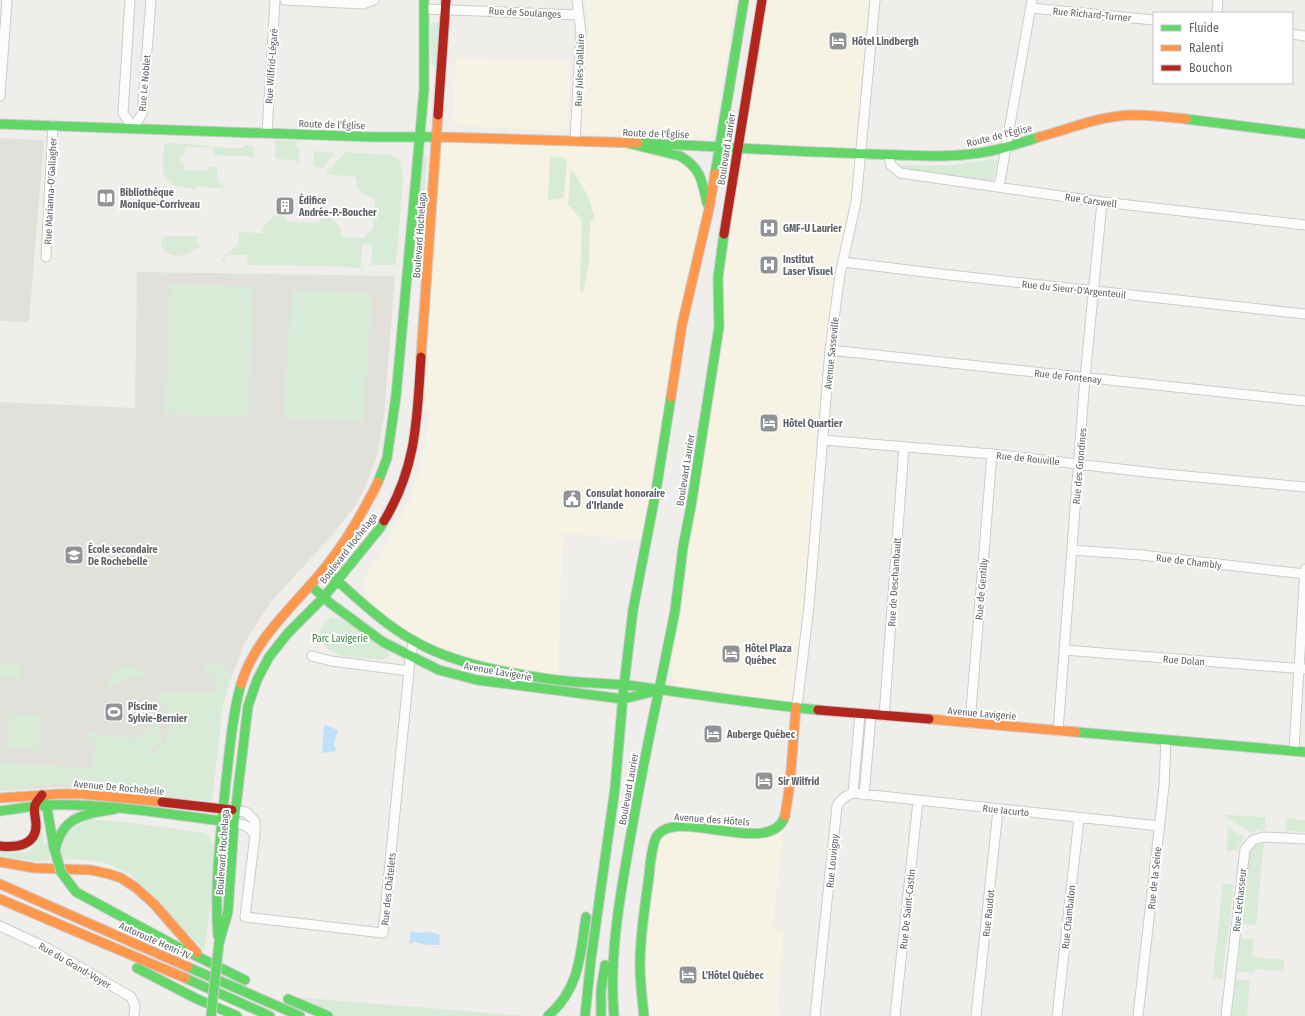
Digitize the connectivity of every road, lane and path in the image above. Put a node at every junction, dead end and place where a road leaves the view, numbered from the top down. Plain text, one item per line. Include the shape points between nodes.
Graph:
1 (7, 0) edge
2 (130, 0) edge
3 (151, 0) edge
4 (275, 0) edge
5 (285, 0) edge
6 (577, 0) edge
7 (744, 0) edge
8 (762, 0) edge
9 (875, 0) edge
10 (1218, 0) edge
11 (373, 1) edge
12 (425, 4) edge
13 (1032, 4) edge
14 (446, 5) edge
15 (471, 5) edge
16 (1217, 12) edge
17 (579, 15) junction
18 (1153, 20) edge
19 (2, 31) edge
20 (1293, 34) edge
21 (1305, 36) edge
22 (0, 96) edge
23 (0, 124) edge
24 (52, 125) junction
25 (133, 128) junction
26 (267, 133) junction
27 (1305, 134) edge
28 (418, 136) junction
29 (436, 137) junction
30 (575, 140) junction
31 (627, 143) junction
32 (719, 146) junction
33 (1006, 147) junction
34 (738, 148) junction
35 (861, 154) junction
36 (888, 154) junction
37 (999, 187) junction
38 (1102, 202) junction
39 (709, 209) junction
40 (1305, 225) edge
41 (46, 257) dead end
42 (843, 262) junction
43 (1094, 291) junction
44 (1305, 314) edge
45 (830, 350) junction
46 (1085, 378) junction
47 (1305, 401) edge
48 (822, 440) junction
49 (904, 447) junction
50 (992, 454) junction
51 (1078, 464) junction
52 (1305, 487) edge
53 (1072, 550) junction
54 (324, 569) junction
55 (1305, 569) edge
56 (1305, 574) edge
57 (338, 581) junction
58 (310, 585) junction
59 (324, 598) junction
60 (414, 641) junction
61 (1064, 650) junction
62 (312, 656) dead end
63 (410, 656) junction
64 (1302, 669) edge
65 (409, 671) junction
66 (624, 685) junction
67 (659, 690) junction
68 (623, 699) junction
69 (796, 707) junction
70 (860, 714) junction
71 (871, 715) junction
72 (884, 716) junction
73 (970, 723) junction
74 (1058, 731) junction
75 (1166, 740) junction
76 (1294, 750) junction
77 (1305, 752) edge
78 (615, 789) junction
79 (853, 793) junction
80 (42, 795) junction
81 (864, 795) junction
82 (0, 798) edge
83 (918, 801) junction
84 (47, 805) junction
85 (35, 807) junction
86 (115, 809) junction
87 (224, 809) junction
88 (0, 810) edge
89 (998, 810) junction
90 (236, 811) junction
91 (1079, 818) junction
92 (222, 821) junction
93 (234, 823) junction
94 (1159, 826) junction
95 (255, 835) junction
96 (1305, 839) edge
97 (0, 846) edge
98 (55, 846) junction
99 (0, 862) edge
100 (595, 864) dead end
101 (0, 884) edge
102 (76, 892) junction
103 (4, 901) edge
104 (587, 909) dead end
105 (0, 926) edge
106 (614, 942) junction
107 (219, 943) junction
108 (202, 959) junction
109 (183, 964) junction
110 (255, 984) dead end
111 (282, 996) dead end
112 (198, 998) junction
113 (583, 1003) junction
114 (134, 1016) edge
115 (211, 1016) edge
116 (224, 1016) edge
117 (237, 1016) edge
118 (270, 1016) edge
119 (300, 1016) edge
120 (328, 1016) edge
121 (548, 1016) edge
122 (576, 1016) edge
123 (585, 1016) edge
124 (601, 1016) edge
125 (614, 1016) edge
126 (644, 1016) edge
127 (815, 1016) edge
128 (895, 1016) edge
129 (976, 1016) edge
130 (1057, 1016) edge
131 (1138, 1016) edge
132 (1226, 1016) edge

1 - 19 street
2 - 25 street, Rue Le Noblet via 123,113
3 - 25 street, Rue Le Noblet via 142,114
4 - 26 street, Rue Wilfrid-Légaré
5 - 11 street via 363,4
6 - 17 street, Rue Jules-Dallaire
7 - 32 main road, Boulevard Laurier
8 - 34 main road, Boulevard Laurier
9 - 35 street, Avenue Sasseville
10 - 16 street
12 - 14 street, Rue de Soulanges
12 - 28 main road, Boulevard Hochelaga via 424,90
13 - 18 street, Rue Richard-Turner
13 - 33 street
14 - 15 street, Rue de Soulanges
14 - 29 main road, Boulevard Hochelaga
15 - 17 street, Rue de Soulanges
17 - 30 street, Rue Jules-Dallaire via 581,33
19 - 22 street
20 - 21 street
23 - 24 main road, Route de l'Église
24 - 25 main road, Route de l'Église
24 - 41 street, Rue Marianna-O'Gallagher
25 - 26 main road, Route de l'Église
26 - 28 main road, Route de l'Église
27 - 33 main road, Route de l'Église via 1158,116 1130,115 1098,120
28 - 29 main road, Route de l'Église
28 - 54 main road, Boulevard Hochelaga via 396,396 387,458 368,504
29 - 30 main road, Route de l'Église
29 - 57 main road, Boulevard Hochelaga via 413,449 403,484 390,511 380,528
30 - 31 main road, Route de l'Église
31 - 32 main road, Route de l'Église
31 - 39 main road via 688,160 700,176
32 - 34 main road, Route de l'Église
32 - 39 main road, Boulevard Laurier
33 - 36 main road, Route de l'Église via 948,156
33 - 37 street
34 - 35 main road, Route de l'Église
34 - 67 main road, Boulevard Laurier via 720,259 719,327
35 - 36 main road, Route de l'Église
35 - 42 street, Avenue Sasseville via 856,202
36 - 37 street, Rue Carswell via 891,165 900,173
37 - 38 street, Rue Carswell
38 - 40 street, Rue Carswell
38 - 43 street, Rue des Grondines
39 - 66 main road, Boulevard Laurier via 682,325 656,492 633,610
42 - 43 street, Rue du Sieur-D'Argenteuil
42 - 45 street, Avenue Sasseville
43 - 44 street, Rue du Sieur-D'Argenteuil
43 - 46 street, Rue des Grondines
45 - 46 street, Rue de Fontenay
45 - 48 street, Avenue Sasseville
46 - 47 street, Rue de Fontenay
46 - 51 street, Rue des Grondines
48 - 49 street, Rue de Rouville
48 - 69 street, Avenue Sasseville via 809,606
49 - 50 street, Rue de Rouville
49 - 72 street, Rue de Deschambault
50 - 51 street, Rue de Rouville
50 - 73 street, Rue de Gentilly
51 - 52 street, Rue de Rouville
51 - 53 street, Rue des Grondines
53 - 56 street, Rue de Chambly via 1141,555
53 - 61 street, Rue des Grondines
54 - 57 main road, Avenue Lavigerie
54 - 58 main road, Boulevard Hochelaga
55 - 56 street
56 - 64 street
57 - 59 main road, Boulevard Hochelaga
57 - 60 main road, Avenue Lavigerie via 385,622
58 - 59 main road, Avenue Lavigerie
58 - 87 main road, Boulevard Hochelaga via 280,619 246,669 233,721
59 - 63 main road, Avenue Lavigerie via 383,642
59 - 90 main road, Boulevard Hochelaga via 288,633 269,657 257,680 248,706
60 - 63 street, Rue des Châtelets
60 - 66 main road, Avenue Lavigerie via 438,652 504,671 557,680
61 - 64 street, Rue Dolan
61 - 74 street, Rue des Grondines
62 - 65 street
63 - 65 street, Rue des Châtelets
63 - 68 main road, Avenue Lavigerie via 440,670 477,680
64 - 76 street
65 - 95 street, Rue des Châtelets via 383,933 245,917
66 - 67 main road, Avenue Lavigerie
66 - 68 main road, Boulevard Laurier
67 - 68 main road, Avenue Lavigerie
67 - 69 main road, Avenue Lavigerie
67 - 106 main road, Boulevard Laurier via 642,770
68 - 78 main road, Boulevard Laurier
69 - 70 main road, Avenue Lavigerie
69 - 126 main road, Avenue des Hôtels via 788,795 785,816 780,827 770,832 751,833 673,826 661,831 655,839 639,948
70 - 71 main road, Avenue Lavigerie
70 - 79 street
71 - 72 main road, Avenue Lavigerie
71 - 81 street
72 - 73 main road, Avenue Lavigerie
73 - 74 main road, Avenue Lavigerie
74 - 75 main road, Avenue Lavigerie
75 - 76 main road, Avenue Lavigerie
75 - 94 street, Rue de la Seine
76 - 77 main road, Avenue Lavigerie
78 - 100 main road
78 - 113 main road, Boulevard Laurier
79 - 81 street, Rue Iacurto
79 - 127 street, Rue Louvigny via 846,795 837,806
80 - 82 main road, Avenue De Rochebelle
80 - 84 main road
80 - 85 main road
80 - 87 main road, Avenue De Rochebelle via 83,794
81 - 83 street, Rue Iacurto
83 - 89 street, Rue Iacurto
83 - 128 street, Rue De Saint-Castin
84 - 85 main road
84 - 86 main road
84 - 98 main road
85 - 88 main road
85 - 97 main road via 36,828 33,838 23,846
86 - 92 main road
86 - 98 main road via 73,820 60,833
87 - 90 main road, Avenue De Rochebelle
87 - 92 main road, Boulevard Hochelaga
89 - 91 street, Rue Iacurto
89 - 129 street, Rue Raudot
90 - 93 main road, Boulevard Hochelaga
90 - 95 street, Rue des Châtelets via 246,812 255,821
91 - 94 street, Rue Iacurto
91 - 130 street, Rue Chambalon
92 - 93 main road
92 - 107 main road, Boulevard Hochelaga via 216,909
93 - 95 street via 242,823 251,828
93 - 107 main road, Boulevard Hochelaga via 228,912
94 - 131 street, Rue de la Seine
96 - 132 street, Rue Lechasseur via 1263,837 1253,840 1245,849
98 - 102 main road, bridge via 61,872
99 - 108 main road via 27,868 99,871 127,881 154,904
101 - 109 main road, Autoroute Henri-IV
102 - 108 main road
102 - 109 main road via 86,904
103 - 112 main road
103 - 118 main road
104 - 121 main road via 574,982 564,999
105 - 114 street, Rue du Grand-Voyer via 47,948 131,997 135,1006
106 - 124 main road via 603,970
106 - 125 main road
107 - 115 main road, Boulevard Hochelaga, bridge
108 - 110 main road
109 - 119 main road, Autoroute Henri-IV
111 - 120 main road
112 - 116 main road
112 - 117 main road
113 - 122 main road
113 - 123 main road

